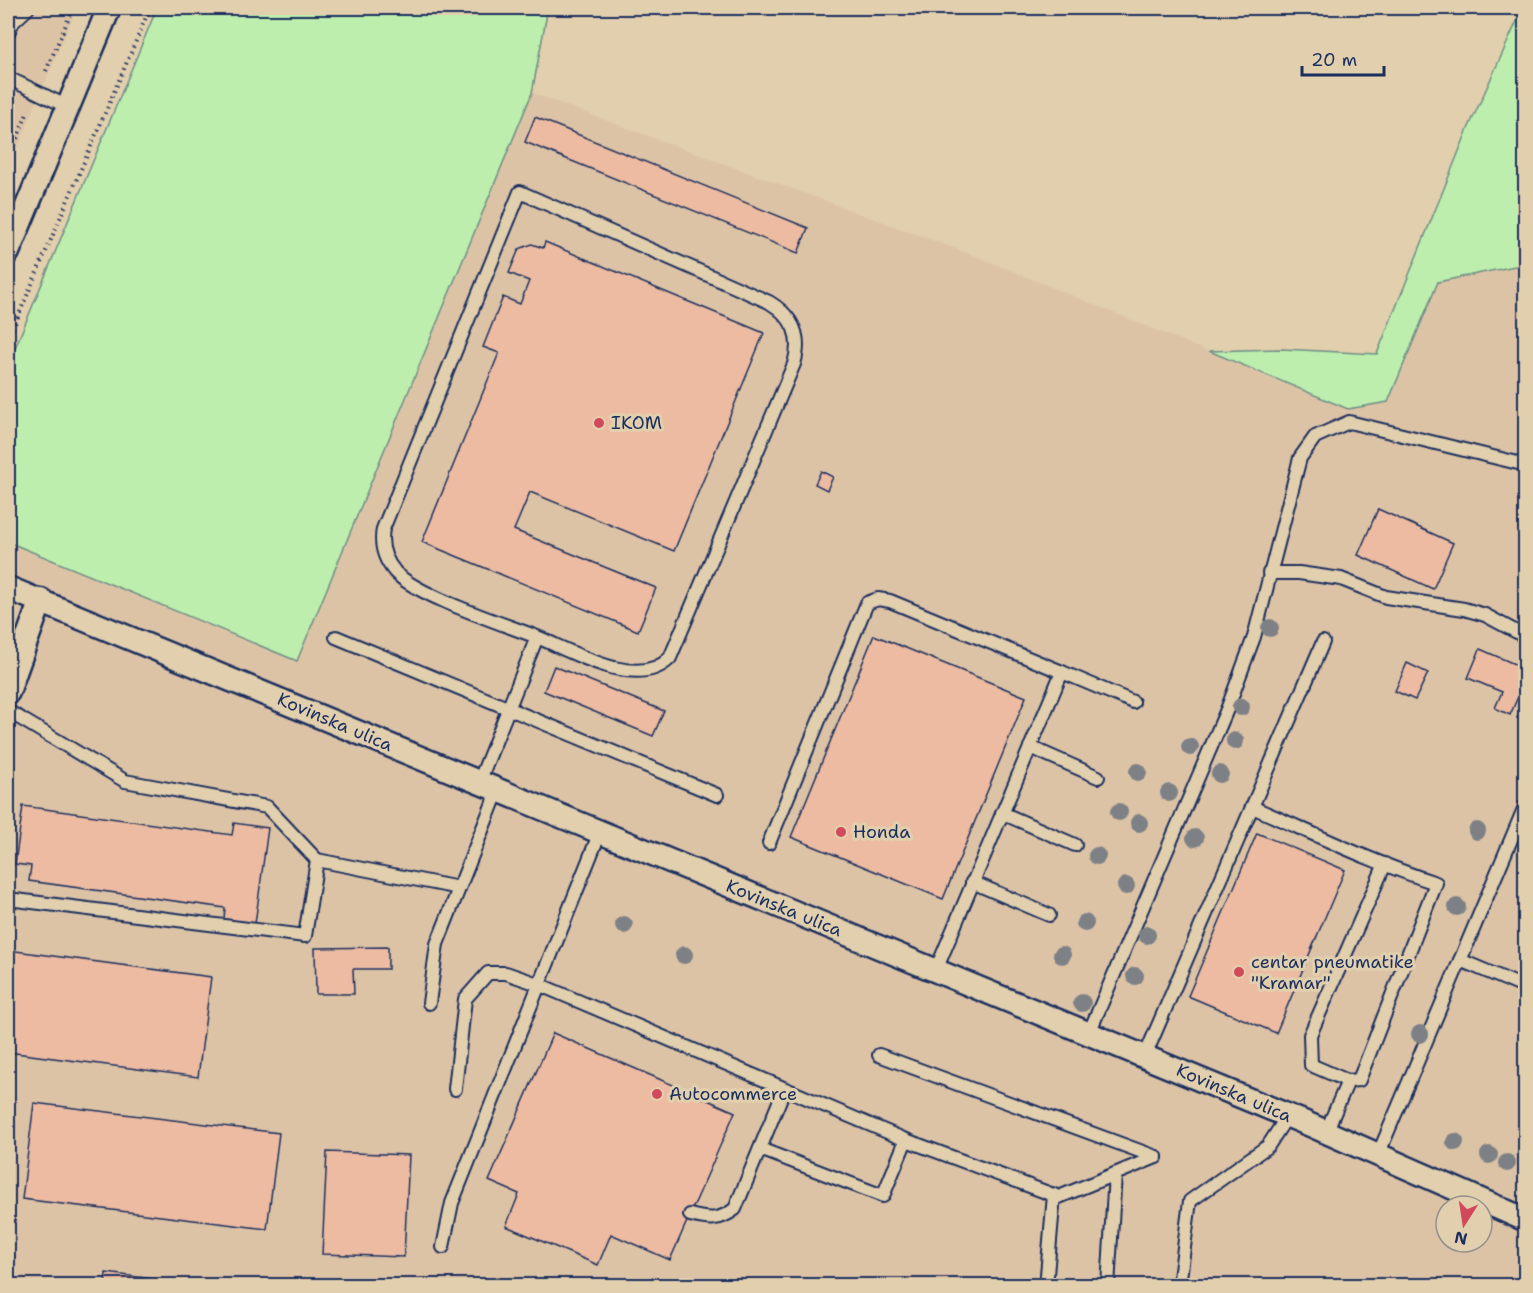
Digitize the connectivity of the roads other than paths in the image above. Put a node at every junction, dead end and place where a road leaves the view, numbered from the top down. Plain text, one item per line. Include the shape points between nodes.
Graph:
1 (28, 8) edge
2 (109, 8) edge
3 (8, 33) edge
4 (8, 78) edge
5 (68, 107) junction
6 (8, 252) edge
7 (1526, 465) edge
8 (1269, 573) junction
9 (8, 588) edge
10 (41, 600) junction
11 (336, 637) dead end
12 (1526, 637) edge
13 (537, 638) junction
14 (1323, 642) dead end
15 (1062, 672) junction
16 (8, 692) edge
17 (1133, 702) dead end
18 (509, 709) junction
19 (8, 711) edge
20 (1030, 747) junction
21 (1098, 777) dead end
22 (489, 786) junction
23 (717, 795) dead end
24 (1526, 804) edge
25 (1252, 807) junction
26 (1002, 813) junction
27 (600, 832) junction
28 (769, 843) dead end
29 (1075, 845) dead end
30 (317, 860) junction
31 (1385, 864) junction
32 (972, 882) junction
33 (459, 888) junction
34 (8, 899) edge
35 (1049, 915) dead end
36 (1460, 960) junction
37 (936, 970) junction
38 (538, 984) junction
39 (1526, 988) edge
40 (429, 1003) dead end
41 (1089, 1033) junction
42 (879, 1055) dead end
43 (1144, 1056) junction
44 (1348, 1081) junction
45 (455, 1089) dead end
46 (784, 1090) junction
47 (1288, 1115) junction
48 (1326, 1132) junction
49 (906, 1140) junction
50 (760, 1149) junction
51 (1378, 1155) junction
52 (1115, 1174) junction
53 (1054, 1195) junction
54 (690, 1215) dead end
55 (1526, 1220) edge
56 (443, 1247) dead end
57 (1046, 1286) edge
58 (1108, 1286) edge
59 (1179, 1286) edge

1 - 3 lane via 12,23
2 - 5 street
4 - 5 lane
5 - 6 street
7 - 8 lane via 1348,422 1316,437 1300,458
8 - 12 lane via 1341,579 1386,597 1464,609 1485,615
8 - 41 lane via 1254,637 1228,707
9 - 10 street, Kovinska ulica
10 - 16 street
10 - 22 street, Kovinska ulica
11 - 18 lane
13 - 13 lane via 632,673 661,668 670,658 794,364 798,343 789,317 770,302 520,192 381,541 394,570 416,588
13 - 18 lane
14 - 25 lane
15 - 17 lane
15 - 20 lane
15 - 28 lane via 890,601 878,599 867,603
18 - 22 lane
18 - 23 lane
19 - 30 lane via 125,782 267,807
20 - 21 lane
20 - 26 lane
22 - 27 street, Kovinska ulica
22 - 33 lane
24 - 36 lane
25 - 31 lane
25 - 43 lane
26 - 29 lane
26 - 32 lane
27 - 37 street, Kovinska ulica
27 - 38 lane
30 - 33 lane
30 - 34 lane via 305,936
31 - 44 lane via 1310,1035 1311,1065
31 - 44 lane via 1436,883 1359,1080
32 - 35 lane
32 - 37 lane
33 - 40 lane via 437,944
36 - 39 lane
36 - 51 lane
37 - 41 street, Kovinska ulica
38 - 45 lane via 506,973 488,973 465,999
38 - 46 lane
38 - 56 lane via 452,1203
41 - 43 street, Kovinska ulica
42 - 52 lane via 1156,1157
43 - 47 street, Kovinska ulica
44 - 48 lane
46 - 49 lane
46 - 50 lane
47 - 48 street, Kovinska ulica
47 - 59 lane via 1268,1146 1190,1201
48 - 51 street, Kovinska ulica
49 - 50 lane via 883,1196
49 - 53 lane
50 - 54 lane via 735,1209 723,1218 709,1220
51 - 55 street, Kovinska ulica
52 - 53 lane via 1059,1197
52 - 58 lane
53 - 57 lane

